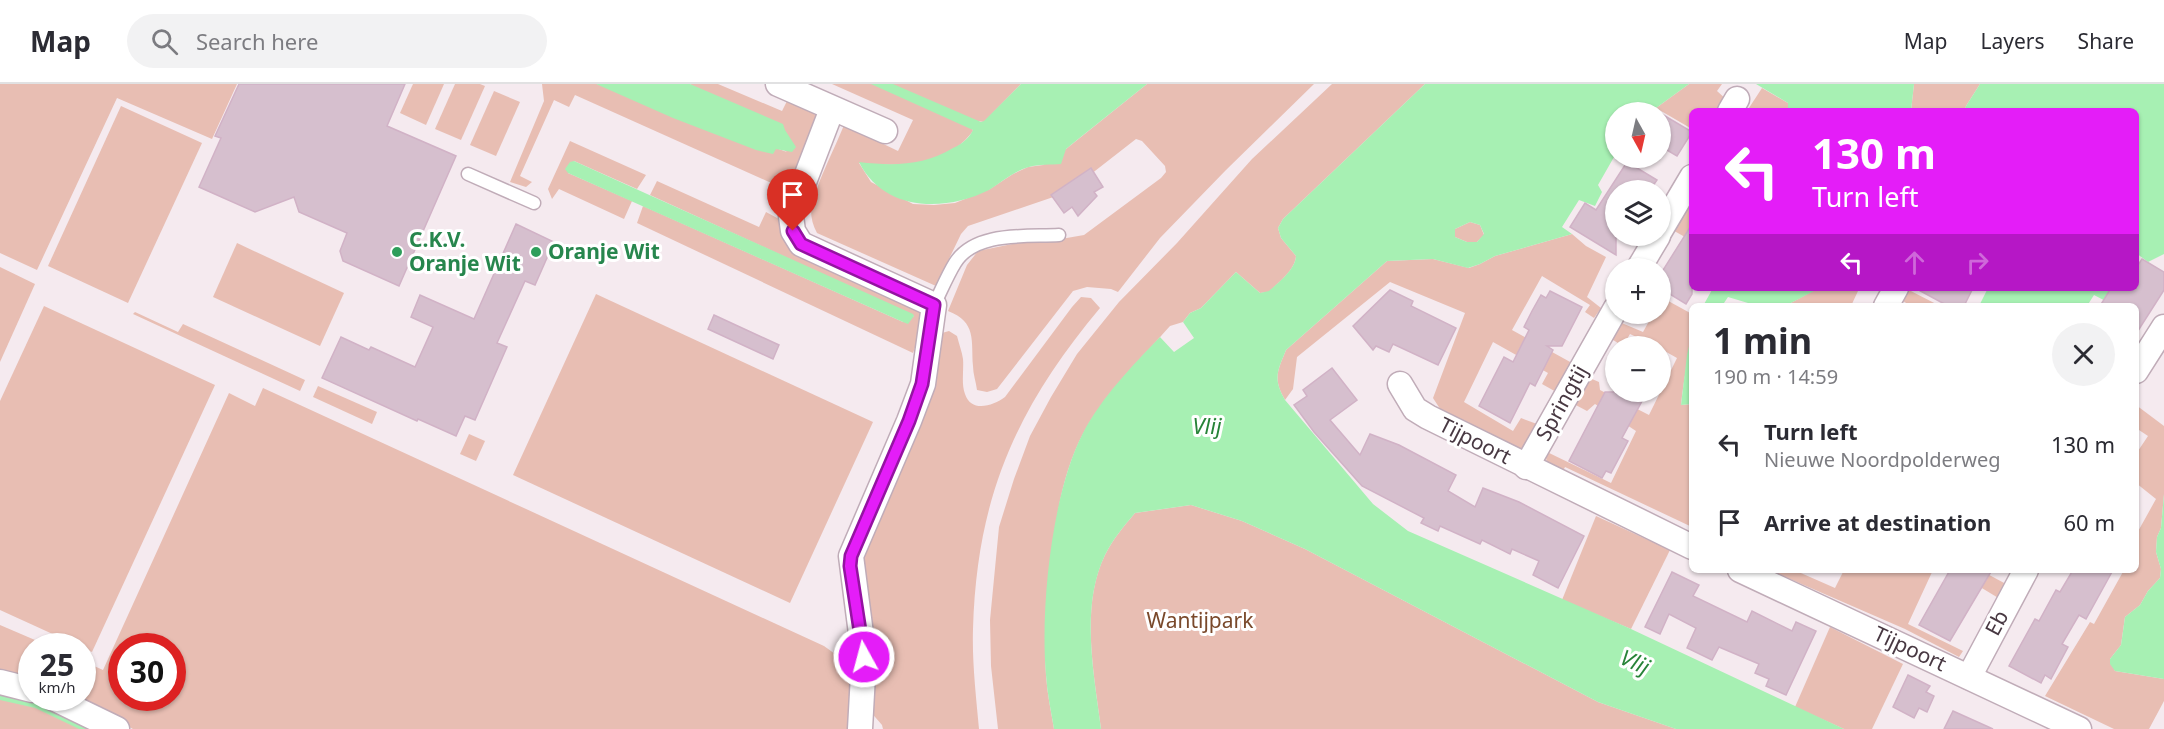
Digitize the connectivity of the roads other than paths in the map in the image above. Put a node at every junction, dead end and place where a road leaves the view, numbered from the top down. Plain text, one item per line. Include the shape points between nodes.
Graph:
1 (778, 84) edge
2 (832, 109) junction
3 (885, 131) dead end
4 (468, 174) dead end
5 (1689, 182) edge
6 (534, 203) dead end
7 (1671, 212) edge
8 (1059, 235) dead end
9 (934, 305) junction
10 (1607, 324) edge
11 (2164, 327) edge
12 (2139, 366) edge
13 (1400, 384) dead end
14 (1526, 467) junction
15 (1689, 546) edge
16 (1752, 573) edge
17 (2024, 573) edge
18 (1969, 676) junction
19 (0, 682) edge
20 (18, 686) edge
21 (80, 711) edge
22 (117, 729) edge
23 (860, 729) edge
24 (2079, 729) edge

1 - 2 street
2 - 3 street
2 - 9 street via 791,216 793,231 801,244
4 - 6 lane
5 - 7 street
8 - 9 lane via 1000,238 970,247 956,261
9 - 23 street via 922,384 851,556 864,657
10 - 14 street, Springtij
11 - 12 street
13 - 14 street, Tijpoort via 1415,409
14 - 15 street, Tijpoort
16 - 18 street, Tijpoort
17 - 18 street, Eb
18 - 24 street, Tijpoort
19 - 20 street
21 - 22 street

